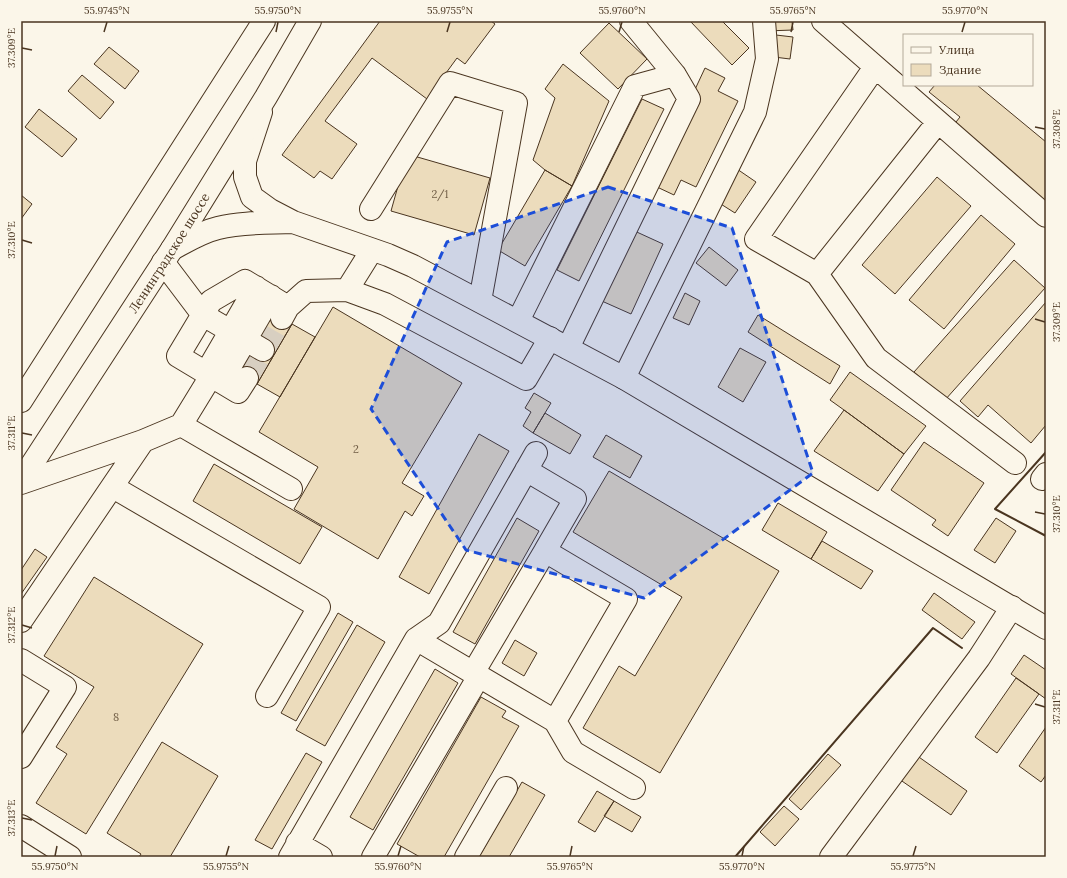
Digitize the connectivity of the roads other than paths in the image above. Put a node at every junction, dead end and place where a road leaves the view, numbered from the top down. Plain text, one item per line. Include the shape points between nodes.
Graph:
1 (264, 21) edge
2 (310, 21) edge
3 (631, 21) edge
4 (764, 21) edge
5 (823, 21) edge
6 (875, 67) junction
7 (674, 74) junction
8 (266, 97) junction
9 (938, 122) junction
10 (371, 209) dead end
11 (1046, 216) edge
12 (293, 222) junction
13 (372, 250) junction
14 (168, 256) junction
15 (817, 274) junction
16 (347, 290) junction
17 (480, 301) junction
18 (274, 302) junction
19 (203, 315) junction
20 (518, 321) junction
21 (246, 340) junction
22 (559, 343) junction
23 (213, 377) junction
24 (247, 378) tunnel mouth
25 (624, 378) junction
26 (21, 401) edge
27 (181, 424) junction
28 (143, 441) junction
29 (1015, 463) dead end
30 (21, 482) edge
31 (112, 487) junction
32 (290, 489) dead end
33 (544, 551) junction
34 (1012, 607) junction
35 (21, 622) edge
36 (1046, 628) edge
37 (416, 640) junction
38 (21, 660) edge
39 (476, 675) junction
40 (267, 696) dead end
41 (555, 721) junction
42 (21, 757) edge
43 (506, 788) dead end
44 (634, 788) dead end
45 (21, 826) edge
46 (294, 850) edge
47 (70, 857) edge
48 (320, 857) edge
49 (373, 857) edge
50 (466, 857) edge
51 (831, 857) edge

1 - 26 main road
2 - 8 main road, Ленинградское шоссе
3 - 7 main road
4 - 25 main road via 767,59 755,112
5 - 6 main road
6 - 9 main road
6 - 15 main road via 756,239
7 - 20 main road via 635,86
7 - 22 main road via 689,99
8 - 12 main road via 245,161 244,177 252,197
8 - 14 main road, Ленинградское шоссе
9 - 11 main road
9 - 15 main road
10 - 17 main road via 450,83 516,103
12 - 13 main road
12 - 14 main road via 241,224 217,228 197,236
13 - 16 main road
13 - 17 main road via 413,266
14 - 19 main road
14 - 30 main road, Ленинградское шоссе
15 - 29 main road via 876,358
16 - 18 main road via 306,291
16 - 22 main road via 385,304 526,379
17 - 20 main road
18 - 19 main road via 246,281 211,301
18 - 21 main road
19 - 21 main road
19 - 23 main road via 178,356
20 - 22 main road
21 - 23 main road
22 - 25 main road
23 - 24 main road via 238,392
23 - 27 main road
25 - 34 main road
27 - 28 main road
27 - 32 main road
28 - 30 main road
28 - 31 main road
31 - 35 main road
31 - 40 main road via 318,607
33 - 37 main road via 575,499 531,461 439,623
33 - 39 main road
33 - 41 main road via 626,599
34 - 36 main road
34 - 51 main road via 979,658
37 - 39 main road
37 - 46 main road
38 - 42 main road via 65,687
39 - 41 main road
39 - 49 main road
41 - 44 main road via 573,752
43 - 50 main road
45 - 47 main road
46 - 48 main road

